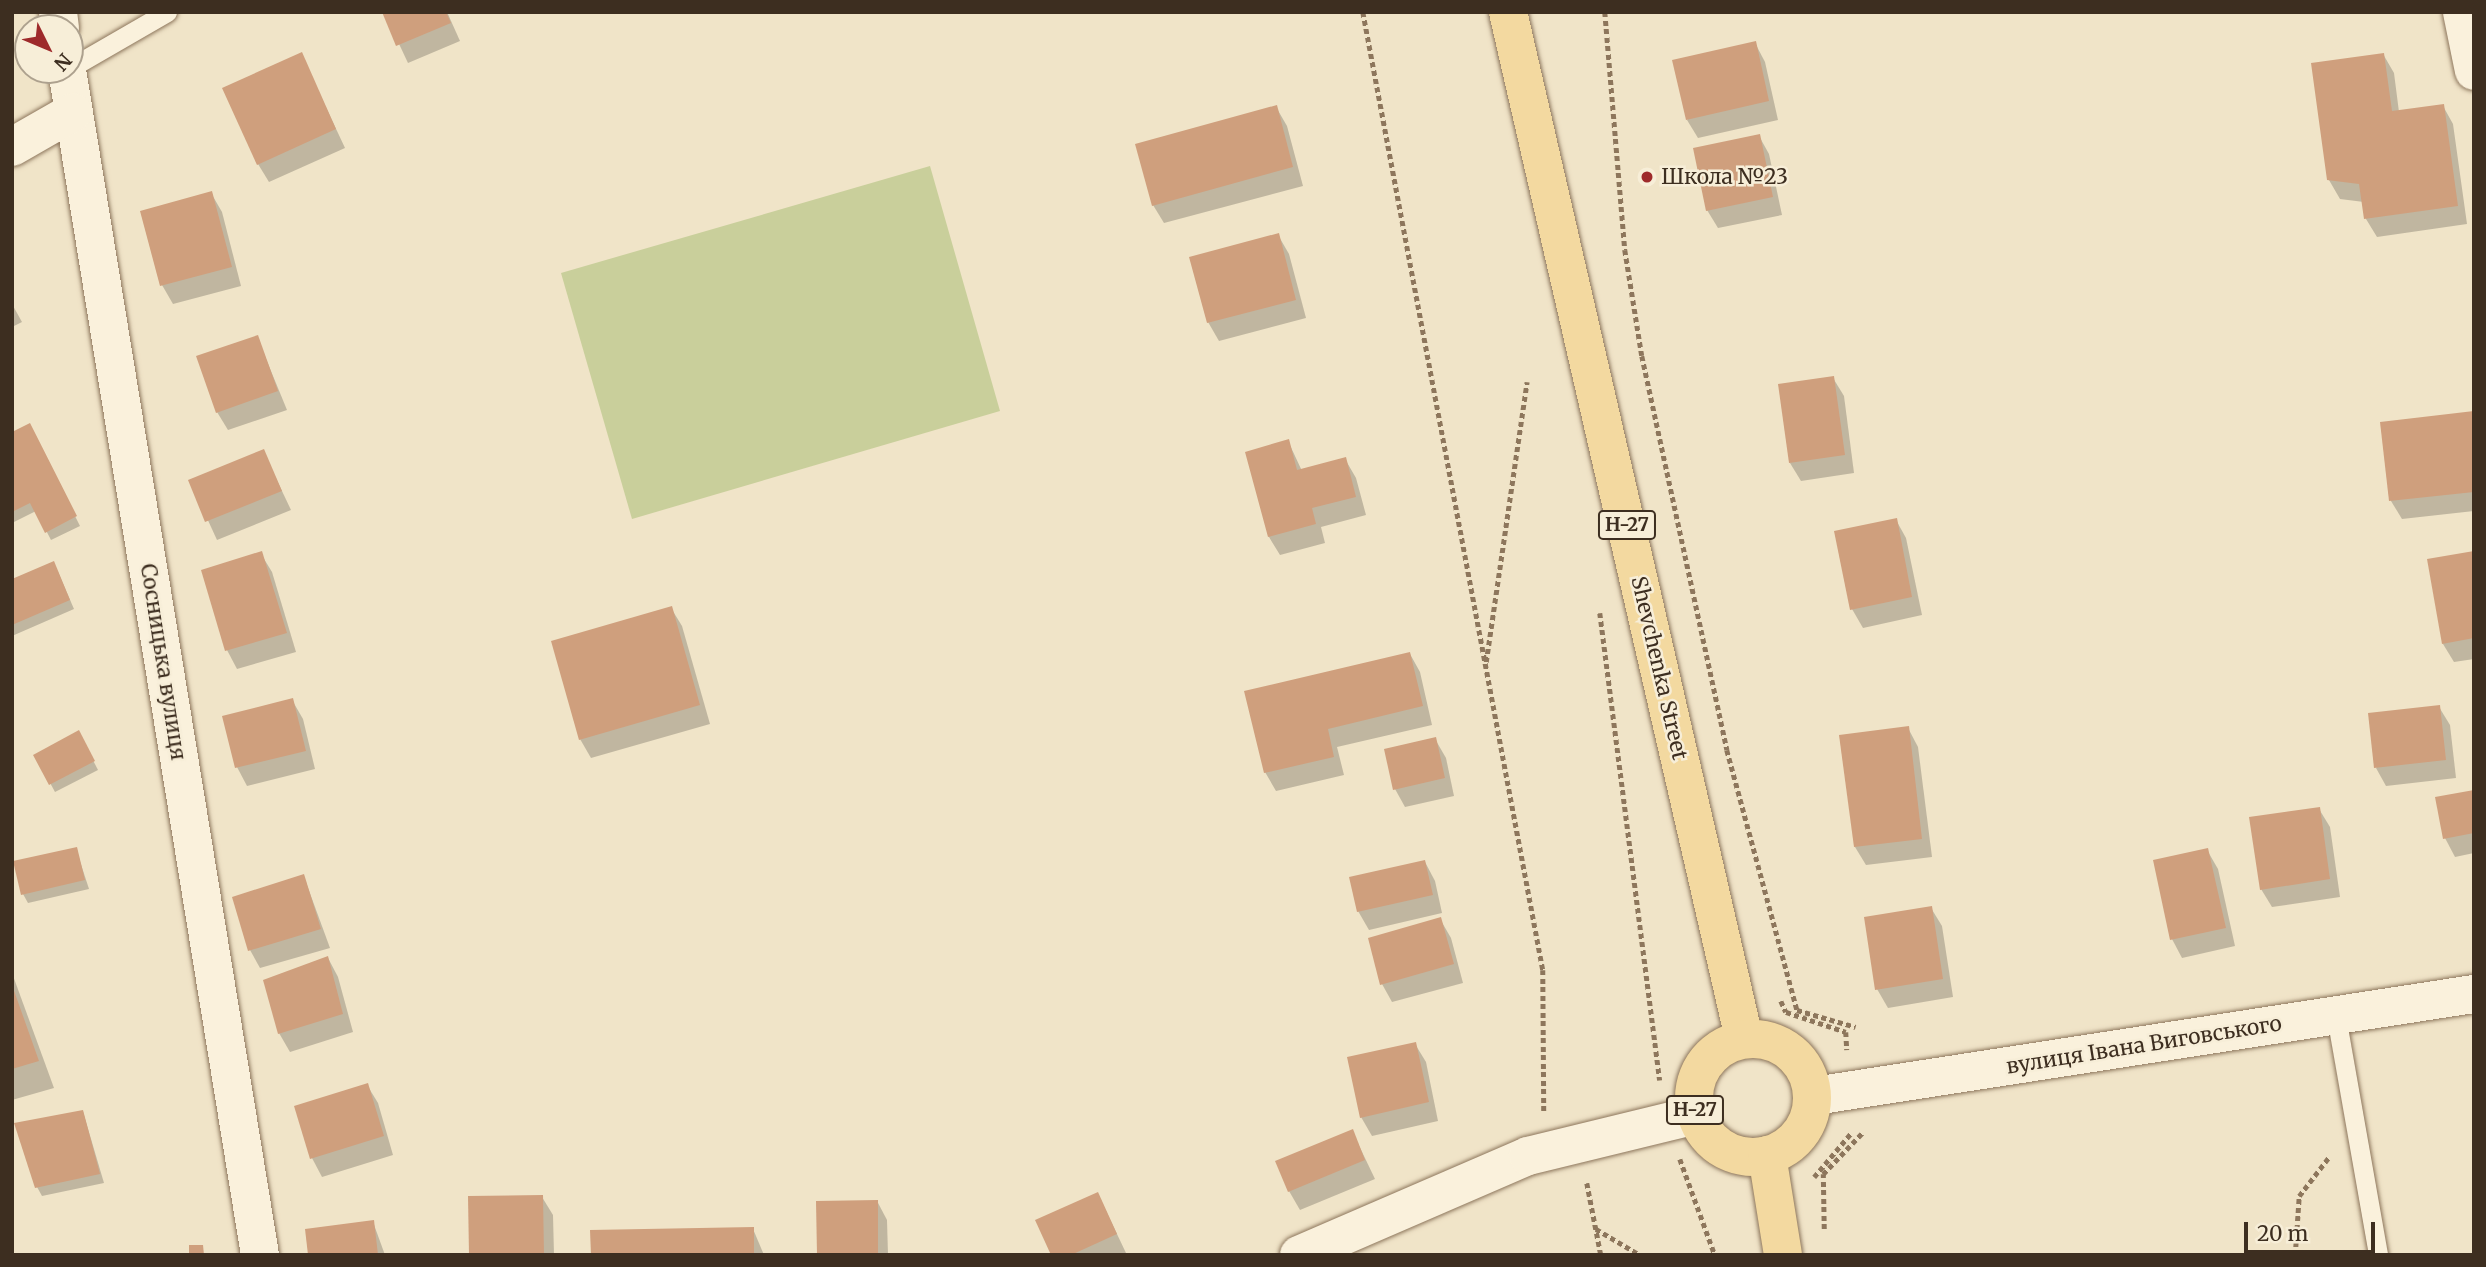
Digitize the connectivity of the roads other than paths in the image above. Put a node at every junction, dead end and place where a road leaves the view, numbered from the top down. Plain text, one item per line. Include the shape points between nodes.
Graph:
1 (167, 12) edge
2 (1508, 12) edge
3 (2462, 12) edge
4 (84, 61) edge
5 (2474, 71) edge
6 (70, 84) edge
7 (73, 112) junction
8 (12, 147) edge
9 (2474, 994) edge
10 (2336, 1016) junction
11 (1744, 1038) junction
12 (1814, 1096) junction
13 (1681, 1117) junction
14 (1767, 1155) junction
15 (260, 1255) edge
16 (1299, 1255) edge
17 (1783, 1255) edge
18 (2378, 1255) edge

1 - 4 lane
2 - 11 main road, Shevchenka Street / Н-27
3 - 5 street
6 - 7 street, Сосницька вулиця
7 - 8 street
7 - 15 street, Сосницька вулиця
9 - 10 street, вулиця Івана Виговського
10 - 12 street, вулиця Івана Виговського
10 - 18 lane
11 - 12 main road via 1785,1046 1799,1062
11 - 13 main road, Н-27 via 1703,1067
12 - 14 main road via 1802,1128
13 - 14 main road, Н-27 via 1730,1154
13 - 16 street via 1562,1148
14 - 17 main road

